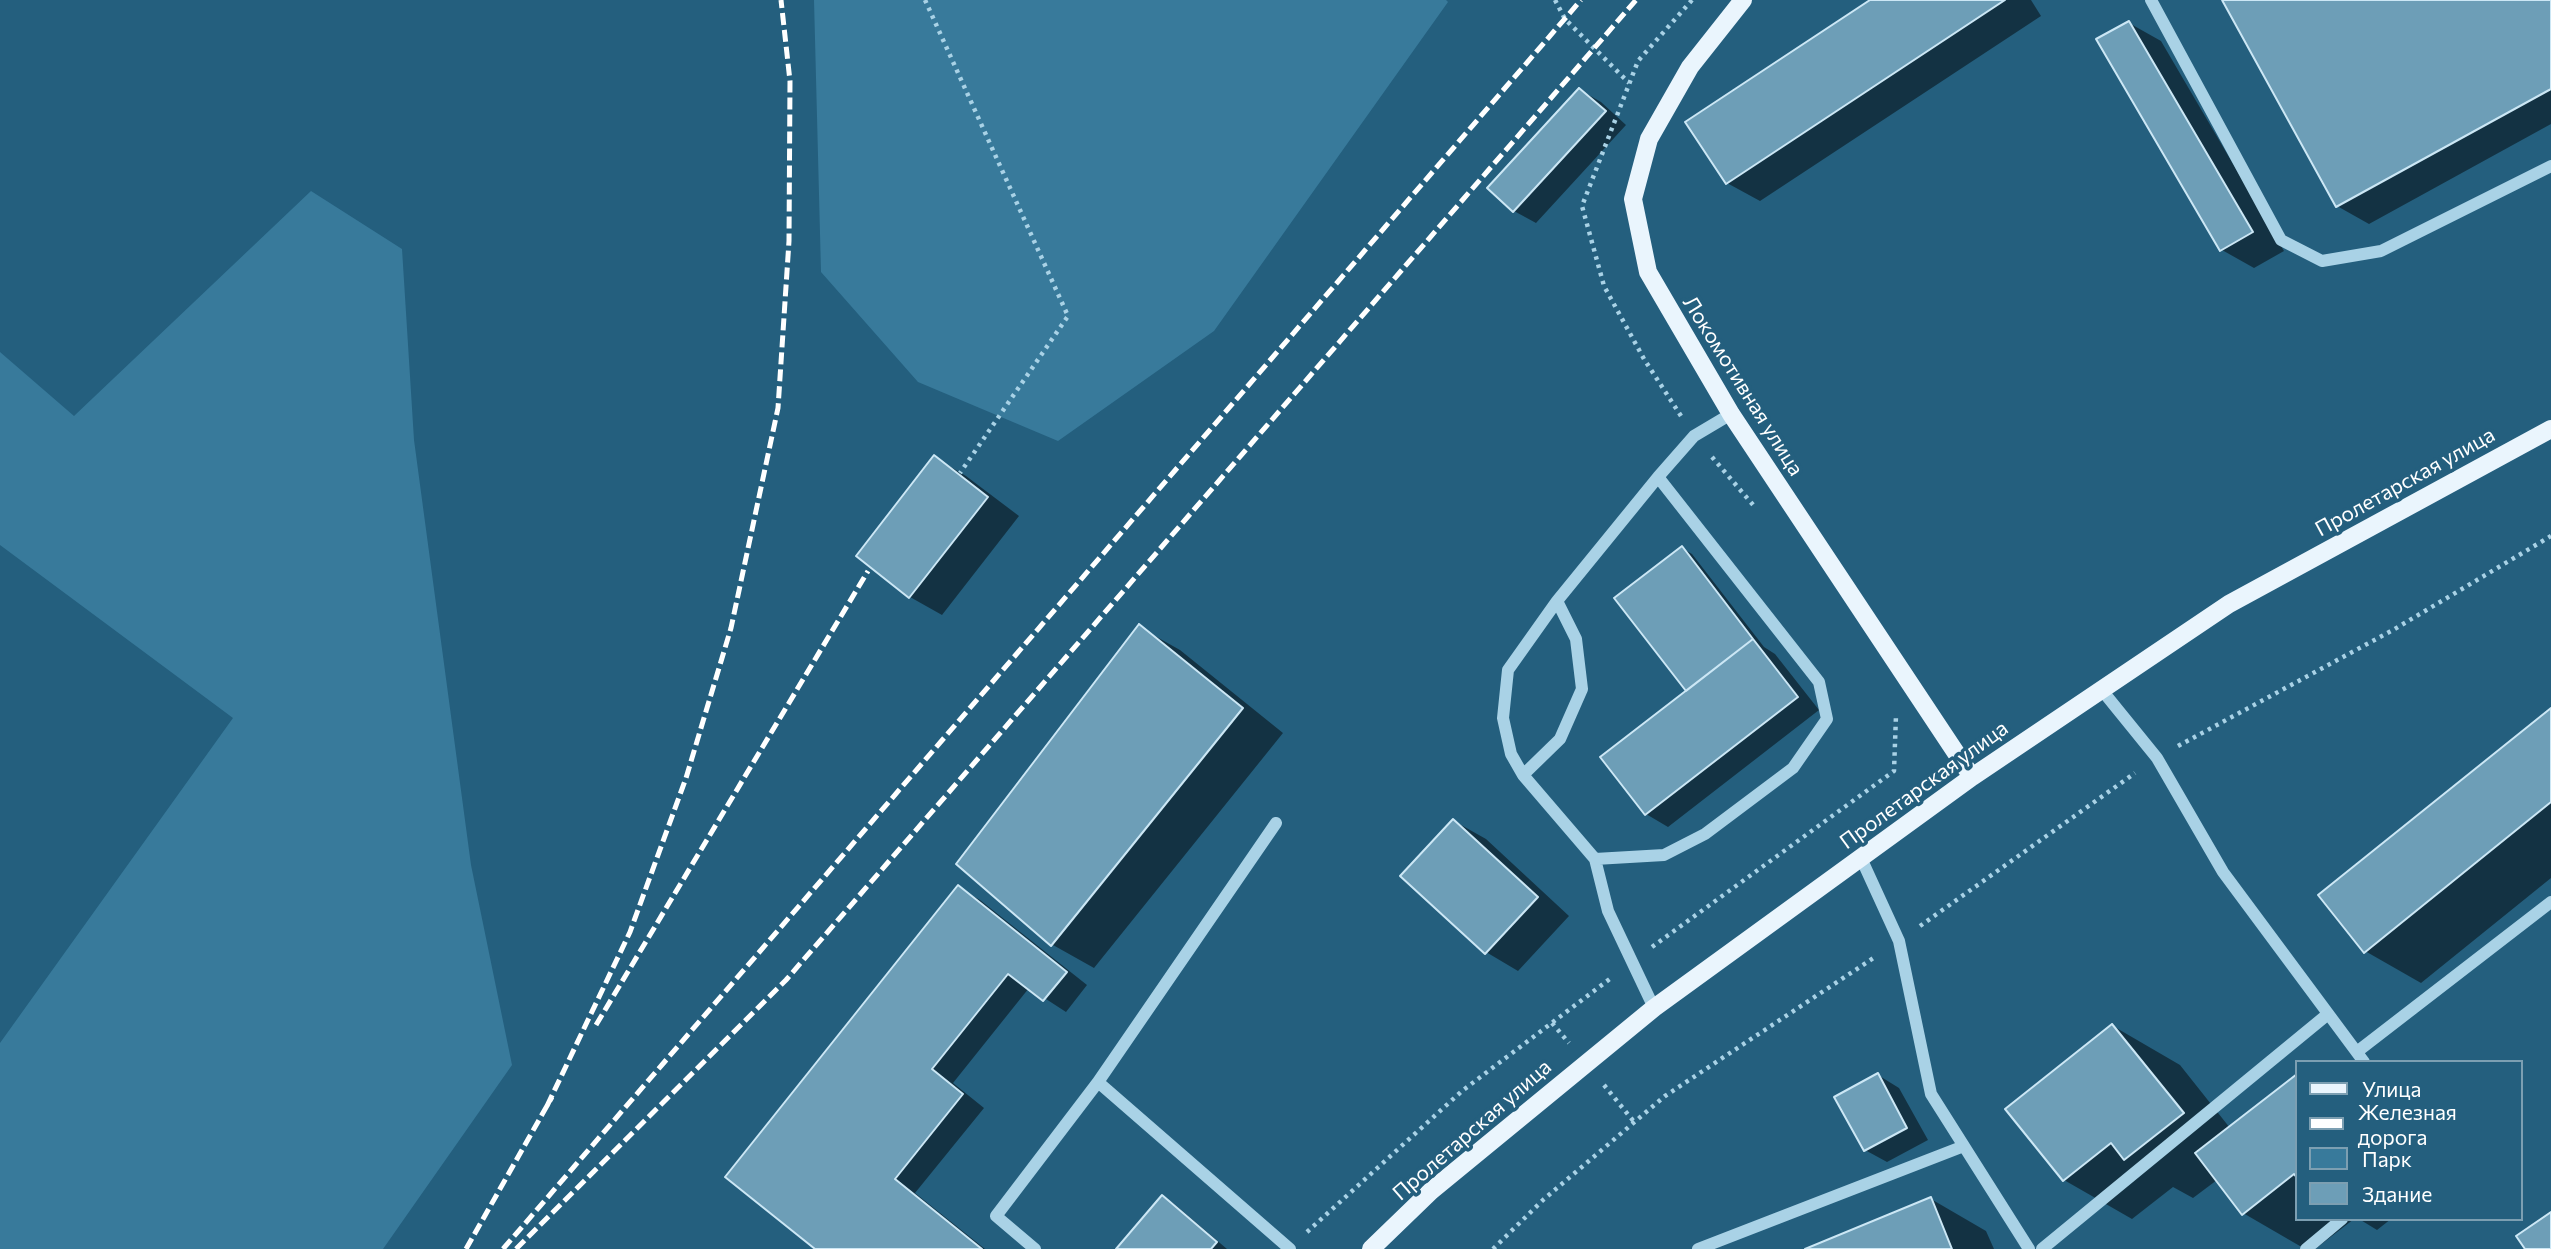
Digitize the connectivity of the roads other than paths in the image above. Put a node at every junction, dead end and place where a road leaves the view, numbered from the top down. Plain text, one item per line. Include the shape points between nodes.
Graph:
1 (1743, 0) edge
2 (2151, 0) edge
3 (2551, 166) edge
4 (1731, 414) junction
5 (2551, 429) edge
6 (1658, 477) junction
7 (1557, 601) junction
8 (2101, 689) junction
9 (1523, 775) junction
10 (1972, 777) junction
11 (1276, 823) dead end
12 (1861, 858) junction
13 (1595, 859) junction
14 (2551, 902) edge
15 (1654, 1008) junction
16 (2328, 1014) junction
17 (2361, 1056) edge
18 (1098, 1082) junction
19 (1964, 1146) junction
20 (2341, 1221) edge
21 (1035, 1249) edge
22 (1289, 1249) edge
23 (1371, 1249) edge
24 (1698, 1249) edge
25 (2029, 1249) edge
26 (2042, 1249) edge
27 (2306, 1249) edge

1 - 4 main road, Локомотивная улица via 1690,67 1649,139 1633,199 1648,272
2 - 3 lane via 2281,240 2322,261 2381,251
4 - 6 lane via 1694,436
4 - 10 main road, Локомотивная улица
5 - 8 main road, Пролетарская улица via 2229,604
6 - 7 lane
6 - 13 lane via 1819,682 1827,719 1793,768 1704,834 1664,855
7 - 9 lane via 1508,670 1503,718 1511,754
7 - 9 lane via 1576,639 1582,689 1560,739
8 - 10 main road, Пролетарская улица
8 - 16 lane via 2157,758 2223,872
9 - 13 lane
10 - 12 main road, Пролетарская улица
11 - 18 lane
12 - 15 main road, Пролетарская улица
12 - 19 lane via 1899,941 1931,1094
13 - 15 lane via 1608,911
14 - 17 lane
15 - 23 main road, Пролетарская улица via 1431,1191
16 - 17 lane
16 - 26 lane
18 - 21 lane via 996,1216
18 - 22 lane
19 - 24 lane
19 - 25 lane
20 - 27 lane

